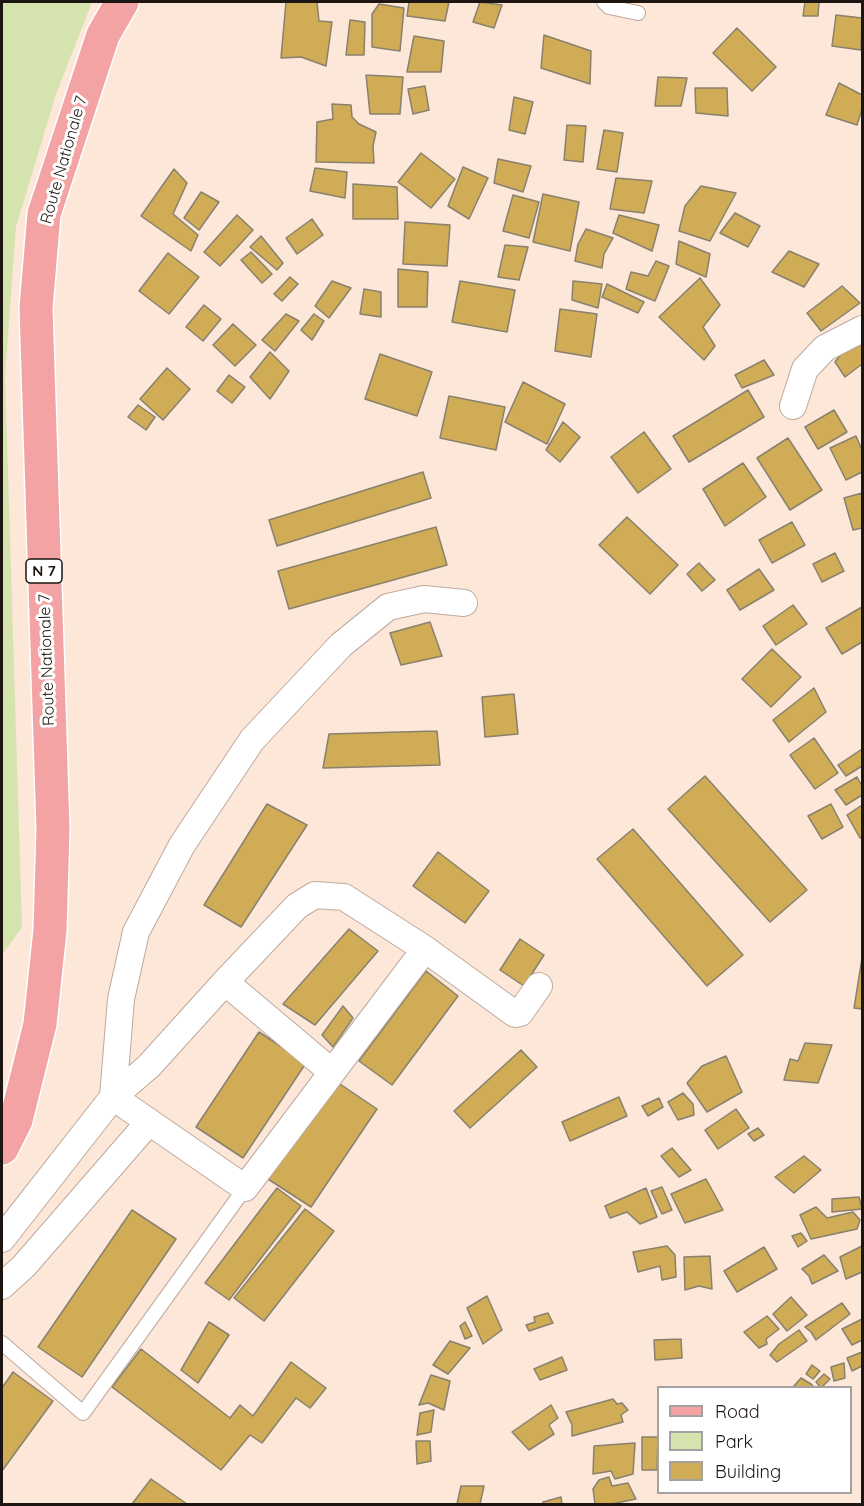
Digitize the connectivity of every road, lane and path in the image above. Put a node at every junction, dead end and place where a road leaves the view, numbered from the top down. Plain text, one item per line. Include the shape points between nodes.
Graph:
1 (122, 2) edge
2 (604, 2) edge
3 (638, 13) dead end
4 (862, 330) edge
5 (793, 406) dead end
6 (464, 603) dead end
7 (424, 949) junction
8 (225, 982) junction
9 (539, 986) dead end
10 (332, 1072) junction
11 (113, 1097) junction
12 (149, 1122) junction
13 (2, 1148) edge
14 (245, 1188) junction
15 (2, 1239) edge
16 (2, 1286) edge
17 (2, 1343) edge

1 - 13 main road, Route Nationale 7 / N 7 via 103,35 44,214 36,308 53,829 50,930 40,1024 16,1120
2 - 3 lane via 609,7
4 - 5 street via 825,348 804,369
6 - 11 street via 424,599 388,608 341,645 252,740 182,845 136,932 121,999
7 - 8 street via 344,897 315,895 297,906
7 - 9 street via 515,1014
7 - 10 street
8 - 10 street
8 - 11 street via 149,1066
10 - 14 street
11 - 12 street
11 - 15 street
12 - 14 street
12 - 16 street via 24,1266
14 - 17 lane via 83,1413

